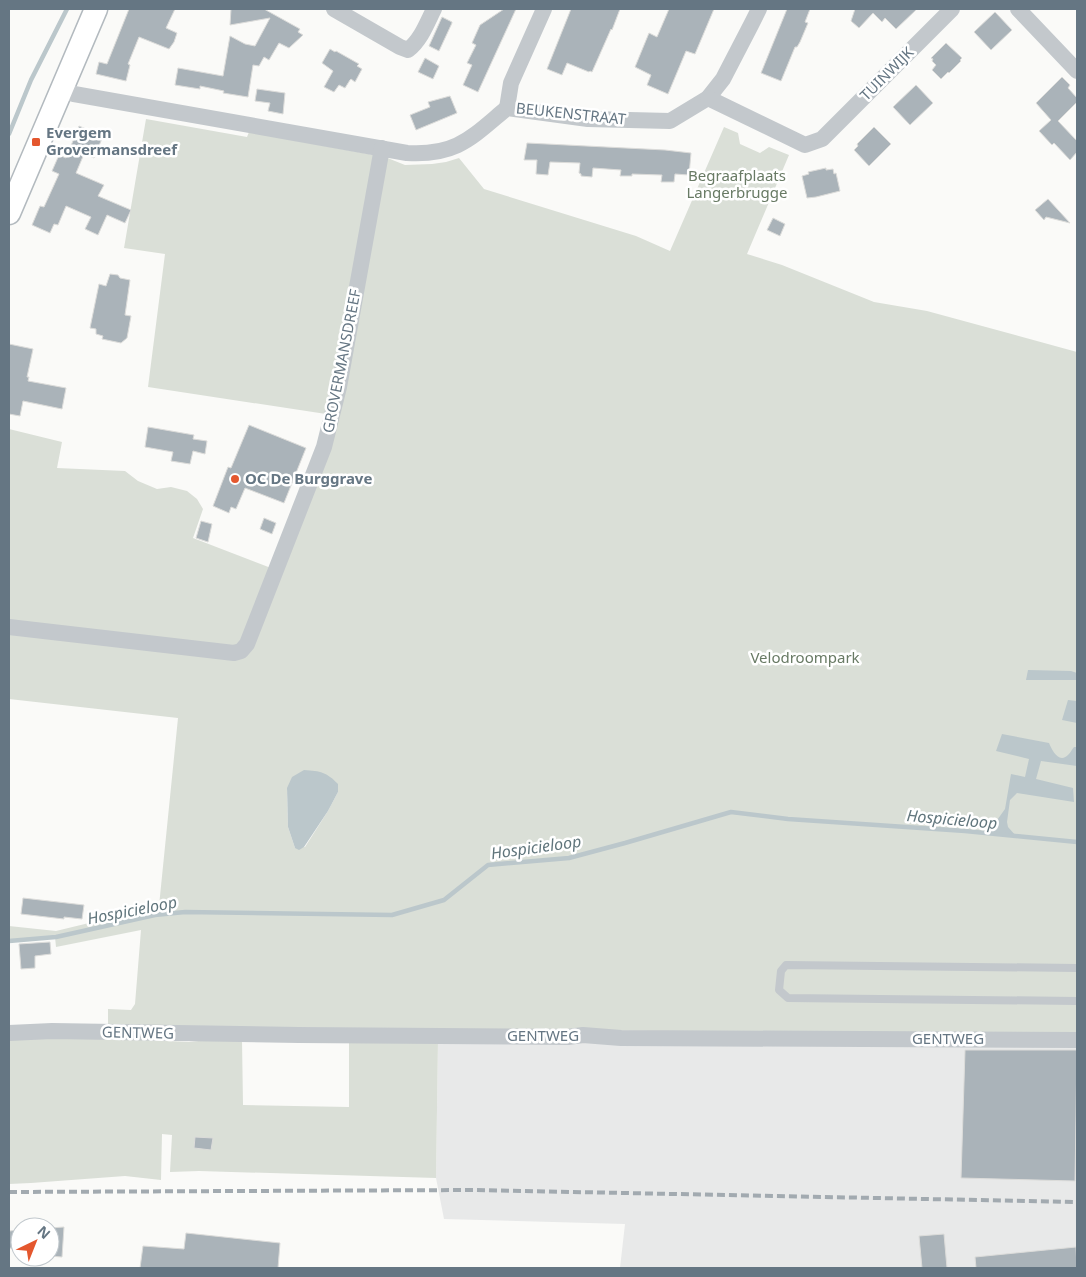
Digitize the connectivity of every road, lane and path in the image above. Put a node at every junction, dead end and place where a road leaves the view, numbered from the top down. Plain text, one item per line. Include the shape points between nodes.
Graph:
1 (96, 9) edge
2 (334, 9) edge
3 (434, 9) edge
4 (544, 9) edge
5 (759, 9) edge
6 (952, 9) edge
7 (1018, 9) edge
8 (1077, 70) edge
9 (61, 90) junction
10 (708, 98) junction
11 (507, 108) junction
12 (382, 148) junction
13 (9, 213) edge
14 (9, 627) edge
15 (1077, 968) edge
16 (1077, 1001) edge
17 (9, 1033) edge
18 (1077, 1040) edge

1 - 9 main road
2 - 3 street via 408,50
4 - 11 street via 511,82
5 - 10 street, BEUKENSTRAAT via 723,79
6 - 10 street, TUINWIJK via 822,139 805,144
7 - 8 street
9 - 12 street
9 - 13 main road
10 - 11 street, BEUKENSTRAAT via 670,121 588,119
11 - 12 street, BEUKENSTRAAT via 464,143 449,149 424,154
12 - 14 street, GROVERMANSDREEF via 339,387 324,447 247,644 240,652 234,653
15 - 16 lane via 786,965 781,971 779,990 788,998
17 - 18 street, GENTWEG

